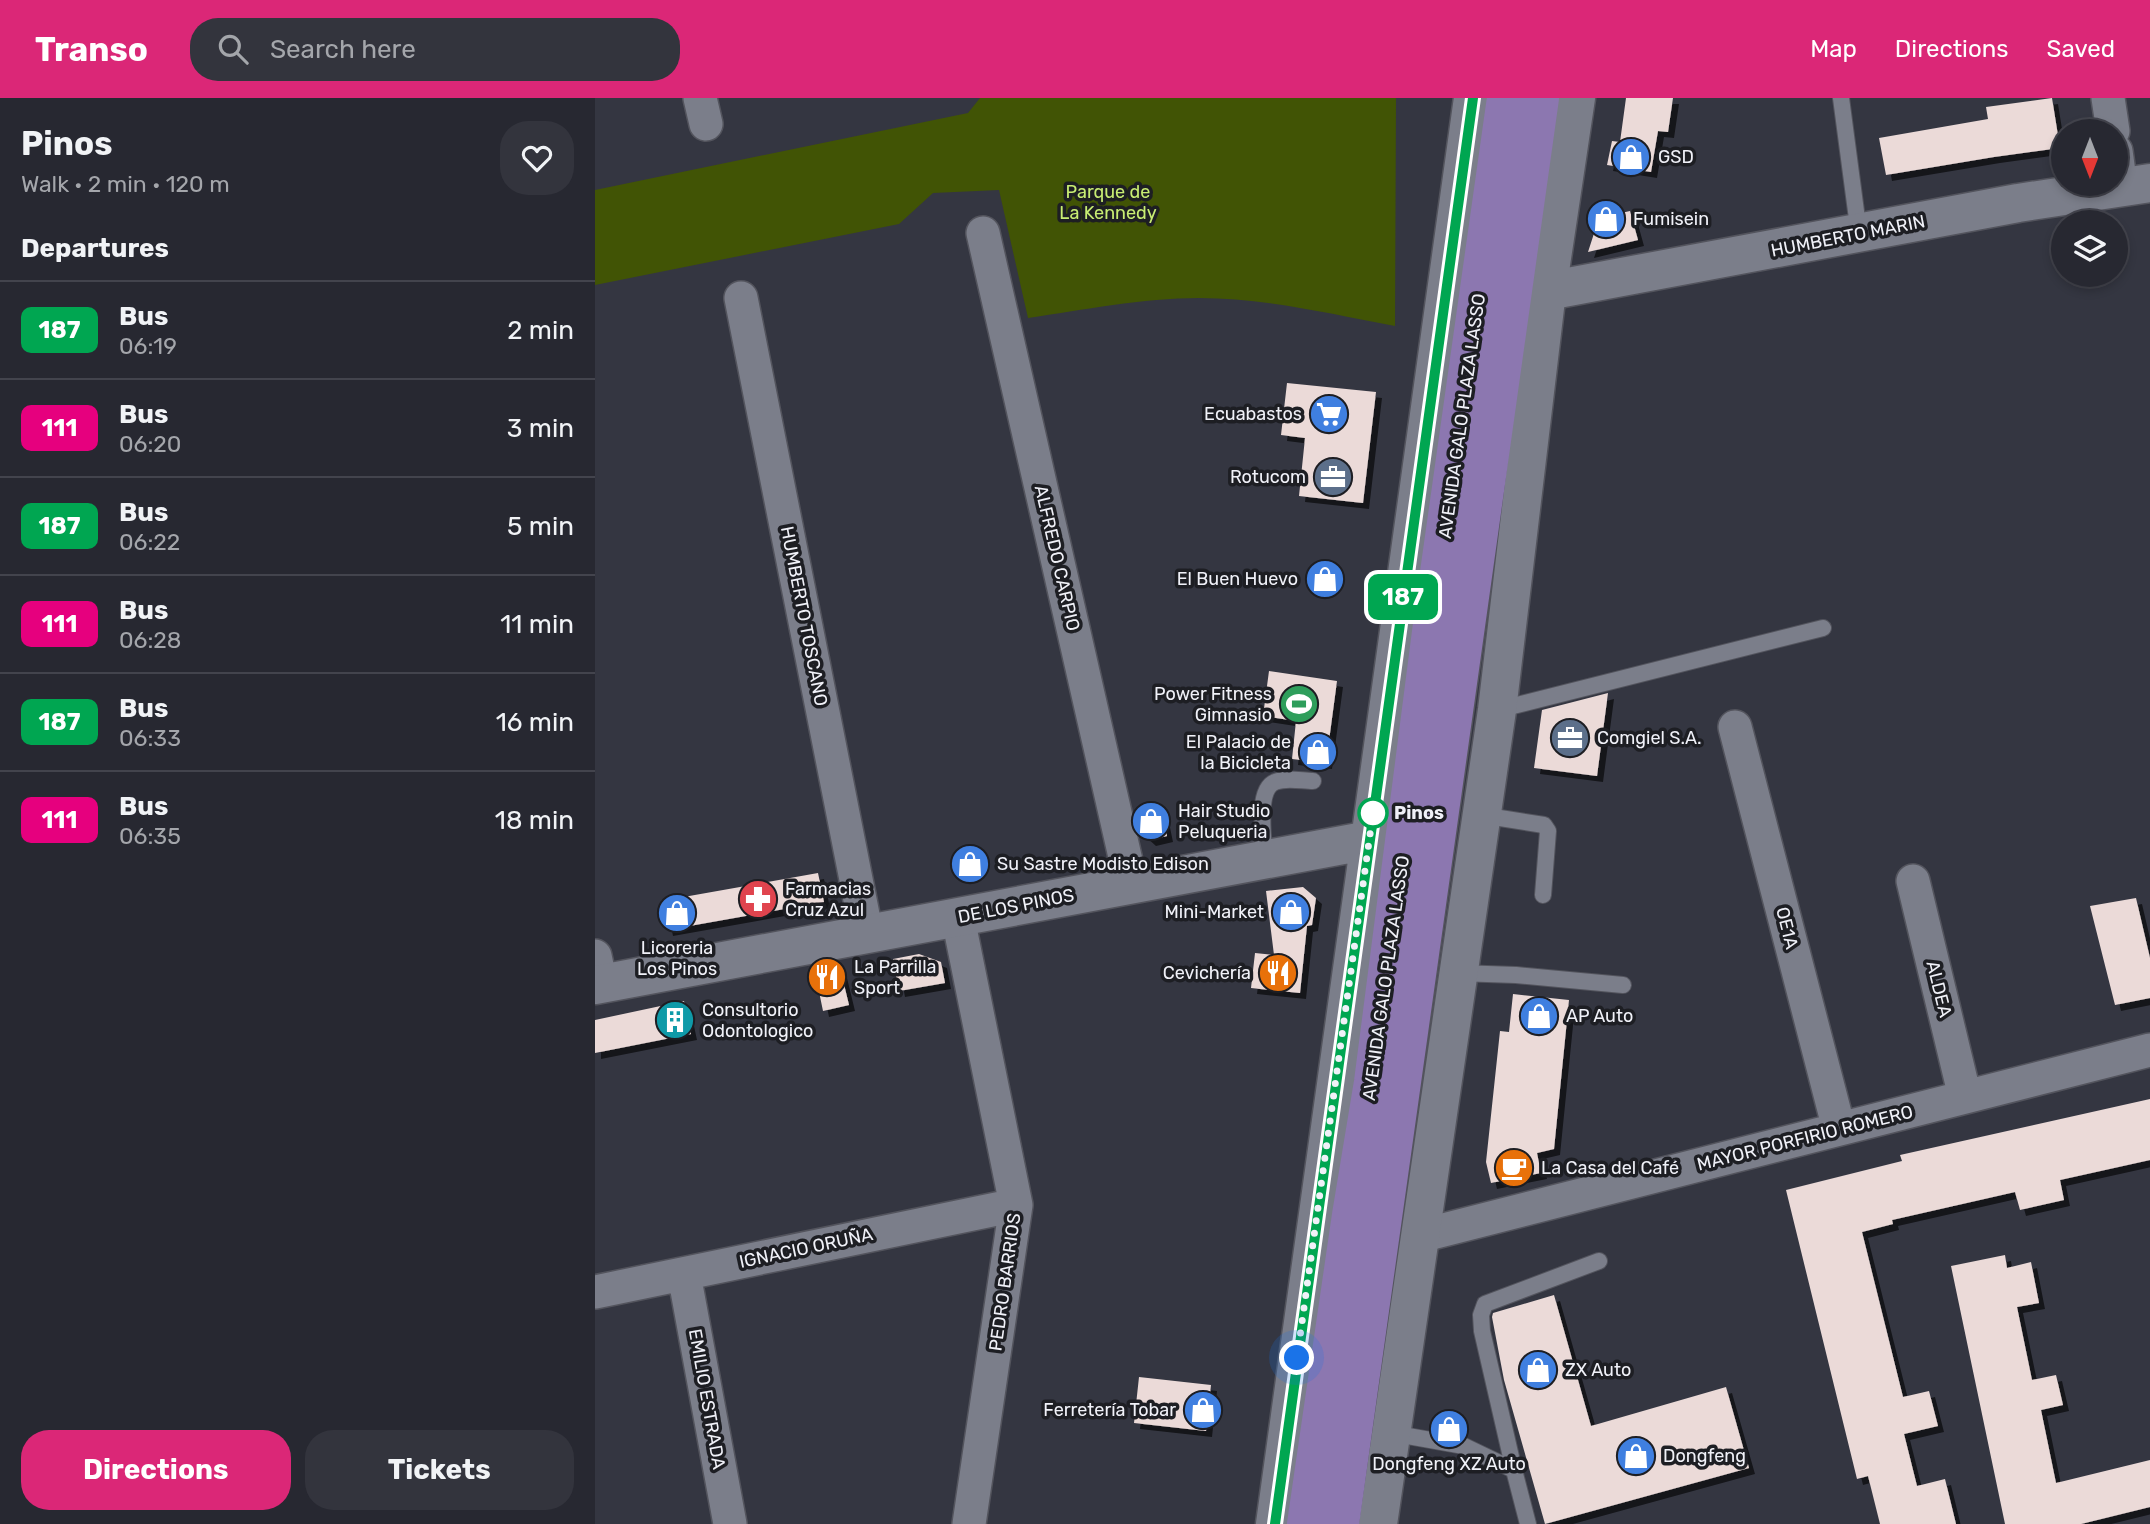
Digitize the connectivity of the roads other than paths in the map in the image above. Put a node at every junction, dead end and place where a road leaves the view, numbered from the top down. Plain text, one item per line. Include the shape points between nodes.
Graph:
1 (1473, 98) edge
2 (1506, 98) edge
3 (1540, 98) edge
4 (1576, 98) edge
5 (1842, 98) edge
6 (2108, 98) edge
7 (2111, 119) edge
8 (2129, 174) edge
9 (983, 233) dead end
10 (1859, 234) junction
11 (1547, 291) junction
12 (741, 298) dead end
13 (1823, 628) dead end
14 (1497, 710) junction
15 (1735, 726) dead end
16 (1313, 781) dead end
17 (1481, 815) junction
18 (1422, 830) junction
19 (1369, 841) junction
20 (1265, 860) junction
21 (1913, 881) dead end
22 (1131, 883) junction
23 (1543, 895) dead end
24 (958, 918) junction
25 (867, 934) junction
26 (1458, 973) junction
27 (597, 975) edge
28 (1623, 985) dead end
29 (2150, 1050) edge
30 (1965, 1097) junction
31 (1839, 1129) junction
32 (1016, 1205) junction
33 (1420, 1236) junction
34 (1599, 1261) dead end
35 (684, 1274) junction
36 (595, 1292) edge
37 (1391, 1433) junction
38 (1514, 1470) junction
39 (730, 1524) edge
40 (969, 1524) edge
41 (1275, 1524) edge
42 (1306, 1524) edge
43 (1340, 1524) edge
44 (1378, 1524) edge
45 (1528, 1524) edge

1 - 19 main road, AVENIDA GALO PLAZA LASSO
2 - 18 main road, AVENIDA GALO PLAZA LASSO via 1435,601
3 - 18 main road, AVENIDA GALO PLAZA LASSO
4 - 11 main road
5 - 10 lane
6 - 7 street
8 - 10 main road, HUMBERTO MARIN via 2018,204
9 - 22 street, ALFREDO CARPIO
10 - 11 main road, HUMBERTO MARIN
11 - 14 main road
12 - 25 street, HUMBERTO TOSCANO
13 - 14 lane
14 - 17 main road
15 - 31 street, OE1A
16 - 20 lane via 1278,780 1266,790 1262,816
17 - 23 lane via 1544,825 1548,831
17 - 26 main road
18 - 19 main road, DE LOS PINOS
18 - 42 main road, AVENIDA GALO PLAZA LASSO via 1373,1082
18 - 43 main road, AVENIDA GALO PLAZA LASSO
19 - 20 main road, DE LOS PINOS
19 - 41 main road, AVENIDA GALO PLAZA LASSO
20 - 22 main road, DE LOS PINOS
21 - 30 street, ALDEA
22 - 24 main road, DE LOS PINOS
24 - 25 main road, DE LOS PINOS
24 - 32 street, PEDRO BARRIOS
25 - 27 main road, DE LOS PINOS
26 - 28 lane
26 - 33 main road
29 - 30 street, MAYOR PORFIRIO ROMERO
30 - 31 street, MAYOR PORFIRIO ROMERO
31 - 33 street, MAYOR PORFIRIO ROMERO
32 - 35 street, IGNACIO ORUÑA
32 - 40 street, PEDRO BARRIOS
33 - 37 main road
34 - 38 lane via 1485,1304 1482,1331
35 - 36 street, IGNACIO ORUÑA
35 - 39 street, EMILIO ESTRADA
37 - 38 lane via 1464,1446
37 - 44 main road
38 - 45 lane

